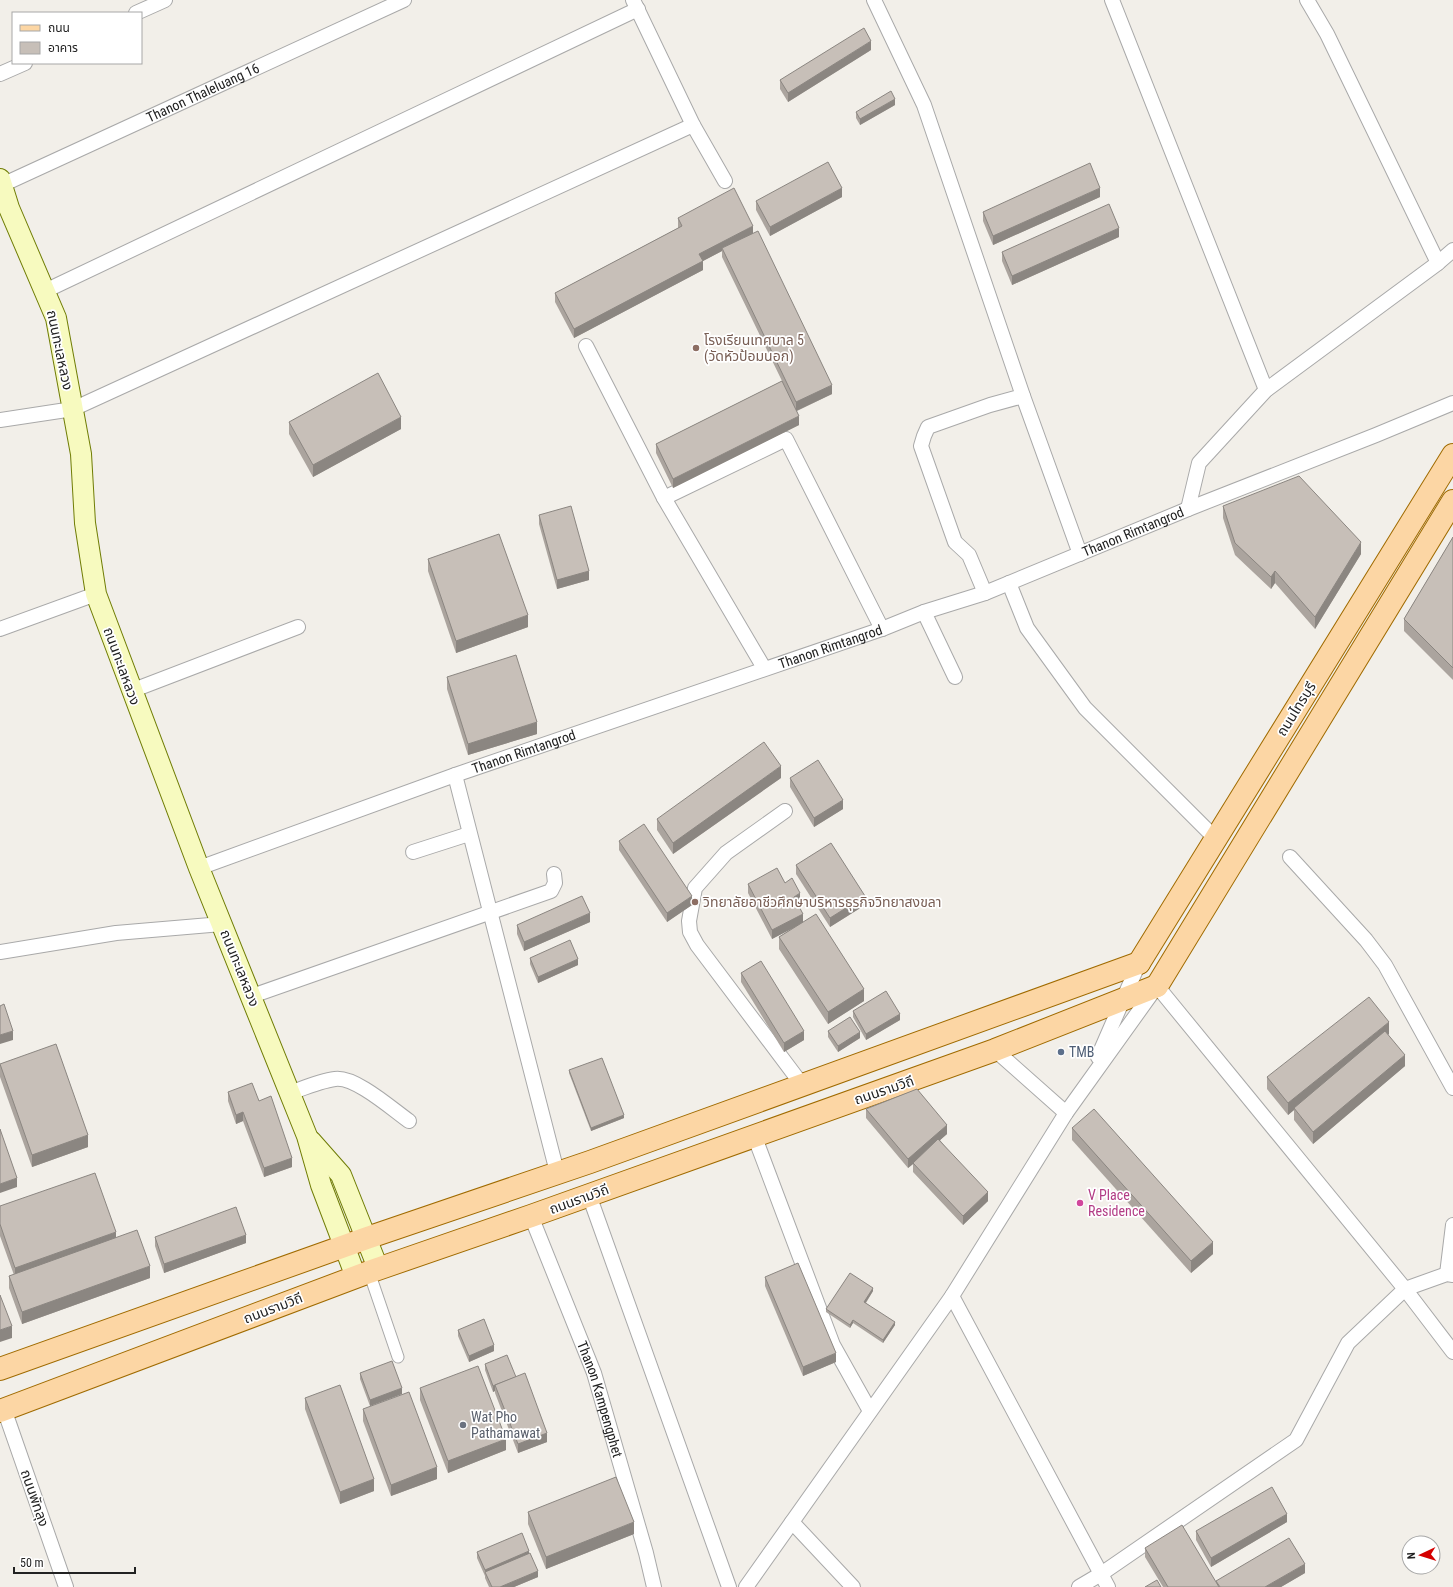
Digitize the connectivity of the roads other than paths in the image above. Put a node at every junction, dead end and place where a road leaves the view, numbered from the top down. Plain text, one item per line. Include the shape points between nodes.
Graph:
1 (165, 0) edge
2 (404, 0) edge
3 (874, 0) edge
4 (1112, 0) edge
5 (1307, 0) edge
6 (636, 5) edge
7 (138, 12) edge
8 (23, 64) edge
9 (0, 74) edge
10 (693, 125) junction
11 (725, 181) dead end
12 (1, 182) edge
13 (5, 210) edge
14 (1453, 250) edge
15 (1438, 264) junction
16 (45, 291) junction
17 (586, 346) dead end
18 (1266, 390) junction
19 (1023, 396) junction
20 (1453, 403) edge
21 (73, 409) junction
22 (0, 420) edge
23 (1453, 454) edge
24 (664, 498) junction
25 (1452, 504) edge
26 (1188, 509) junction
27 (1080, 554) junction
28 (1009, 583) junction
29 (985, 593) junction
30 (96, 594) junction
31 (924, 612) junction
32 (298, 627) dead end
33 (0, 629) edge
34 (882, 629) junction
35 (764, 668) junction
36 (955, 678) dead end
37 (131, 691) junction
38 (455, 775) junction
39 (785, 811) dead end
40 (469, 834) junction
41 (1216, 838) junction
42 (413, 852) dead end
43 (1290, 857) dead end
44 (199, 868) junction
45 (554, 874) dead end
46 (490, 913) junction
47 (222, 924) junction
48 (0, 952) edge
49 (1139, 963) junction
50 (1157, 986) junction
51 (252, 996) junction
52 (1123, 999) junction
53 (995, 1050) junction
54 (1086, 1083) junction
55 (803, 1086) junction
56 (1453, 1088) edge
57 (290, 1093) junction
58 (1066, 1113) junction
59 (409, 1121) dead end
60 (754, 1135) junction
61 (307, 1136) junction
62 (557, 1172) junction
63 (589, 1195) junction
64 (531, 1216) junction
65 (1453, 1225) edge
66 (367, 1238) junction
67 (343, 1247) junction
68 (368, 1272) junction
69 (1450, 1274) edge
70 (1405, 1289) junction
71 (952, 1296) junction
72 (1453, 1352) edge
73 (398, 1357) dead end
74 (0, 1369) edge
75 (2, 1410) edge
76 (870, 1411) junction
77 (792, 1522) junction
78 (1101, 1574) junction
79 (66, 1587) edge
80 (654, 1587) edge
81 (729, 1587) edge
82 (746, 1587) edge
83 (853, 1587) edge
84 (1079, 1587) edge
85 (1108, 1587) edge

1 - 7 street
2 - 12 street, Thanon Thaleluang 16
3 - 19 street via 924,105
4 - 18 street
5 - 15 street via 1327,34
6 - 10 street
6 - 16 street
8 - 9 street
10 - 11 street
10 - 21 street
12 - 13 main road, ถนนทะเลหลวง
13 - 16 main road, ถนนทะเลหลวง
14 - 15 street
15 - 18 street
16 - 21 main road, ถนนทะเลหลวง via 56,318
17 - 24 street
18 - 26 street via 1199,464
19 - 27 street
19 - 29 street via 928,427 921,446 955,542 969,555
20 - 26 street, Thanon Rimtangrod
21 - 22 street
21 - 30 main road, ถนนทะเลหลวง via 80,454 85,523
23 - 41 main road, ถนนไทรบุรี
24 - 34 street via 786,439
24 - 35 street
25 - 50 main road, ถนนไทรบุรี
26 - 27 street, Thanon Rimtangrod
27 - 28 street, Thanon Rimtangrod
28 - 29 street, Thanon Rimtangrod
28 - 41 street via 1027,628 1085,708
29 - 31 street, Thanon Rimtangrod
30 - 33 street
30 - 37 main road, ถนนทะเลหลวง
31 - 34 street, Thanon Rimtangrod
31 - 36 street
32 - 37 street
34 - 35 street, Thanon Rimtangrod
35 - 38 street, Thanon Rimtangrod
37 - 44 main road, ถนนทะเลหลวง
38 - 40 street
38 - 44 street, Thanon Rimtangrod
39 - 55 street via 726,853 695,888 689,921 690,932 697,945
40 - 42 street
40 - 46 street
41 - 49 main road, ถนนไทรบุรี
43 - 56 street via 1366,940 1384,965
44 - 47 main road, ถนนทะเลหลวง
45 - 46 street via 551,891
46 - 51 street
46 - 62 street
47 - 48 street via 116,933
47 - 51 main road, ถนนทะเลหลวง
49 - 50 main road
49 - 52 street
49 - 55 main road
50 - 52 main road, ถนนรามวิถี
50 - 54 street
50 - 70 street
51 - 57 main road, ถนนทะเลหลวง
52 - 53 main road, ถนนรามวิถี
52 - 54 street
53 - 58 street
53 - 60 main road, ถนนรามวิถี
54 - 58 street
55 - 62 main road
57 - 59 street via 335,1078 345,1080 358,1085
57 - 61 main road, ถนนทะเลหลวง
58 - 71 street
60 - 63 main road, ถนนรามวิถี
60 - 76 street via 833,1345
61 - 66 main road, ถนนทะเลหลวง via 341,1175
61 - 67 main road, ถนนทะเลหลวง
62 - 66 main road
63 - 64 main road, ถนนรามวิถี
63 - 81 street
64 - 68 main road, ถนนรามวิถี
64 - 80 street, Thanon Kampengphet via 594,1373 645,1546
65 - 69 street
66 - 67 main road
66 - 68 main road, ถนนทะเลหลวง
67 - 68 main road, ถนนทะเลหลวง
67 - 74 main road
68 - 73 street
68 - 75 main road, ถนนรามวิถี
69 - 70 street
70 - 72 street
70 - 78 street via 1348,1343 1296,1440
71 - 76 street
71 - 78 street
75 - 79 street, ถนนพัทลุง
76 - 77 street
77 - 82 street
77 - 83 street
78 - 84 street
78 - 85 street

